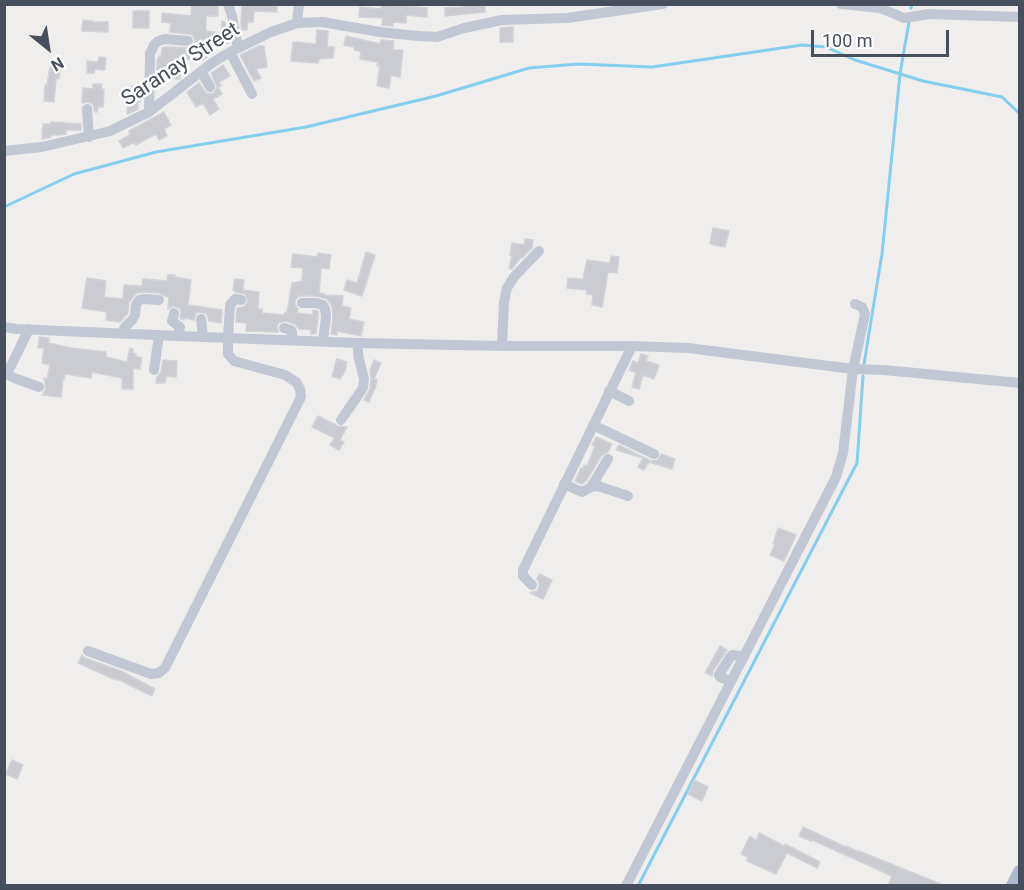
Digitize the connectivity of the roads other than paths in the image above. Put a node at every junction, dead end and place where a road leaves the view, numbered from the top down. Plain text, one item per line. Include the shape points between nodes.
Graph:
1 (228, 4) edge
2 (299, 4) edge
3 (663, 4) edge
4 (841, 4) edge
5 (894, 9) edge
6 (1020, 17) edge
7 (297, 23) junction
8 (188, 41) dead end
9 (234, 50) junction
10 (201, 71) junction
11 (210, 87) dead end
12 (252, 94) dead end
13 (87, 109) dead end
14 (149, 112) junction
15 (89, 137) junction
16 (4, 151) edge
17 (539, 250) dead end
18 (159, 300) dead end
19 (241, 300) dead end
20 (302, 303) dead end
21 (855, 304) dead end
22 (174, 313) dead end
23 (201, 319) dead end
24 (4, 327) edge
25 (284, 328) dead end
26 (29, 329) junction
27 (124, 334) junction
28 (159, 335) junction
29 (178, 336) junction
30 (203, 337) junction
31 (228, 338) junction
32 (292, 340) junction
33 (323, 341) junction
34 (357, 342) junction
35 (502, 346) junction
36 (632, 346) junction
37 (853, 369) junction
38 (154, 370) dead end
39 (1020, 383) edge
40 (39, 387) dead end
41 (609, 391) junction
42 (629, 401) dead end
43 (341, 420) dead end
44 (593, 425) junction
45 (654, 454) dead end
46 (608, 459) dead end
47 (564, 484) junction
48 (591, 487) junction
49 (628, 496) dead end
50 (532, 585) dead end
51 (88, 651) dead end
52 (1020, 872) edge
53 (626, 885) edge
54 (1013, 885) edge

1 - 9 street
2 - 7 street
3 - 7 street, Saranay Street via 567,18 502,20 437,37 322,22
4 - 5 street
5 - 6 street via 904,18 929,14
7 - 9 street, Saranay Street
8 - 14 street via 165,39 154,45 150,54
9 - 10 street, Saranay Street
9 - 12 street
10 - 11 street
10 - 14 street, Saranay Street
13 - 15 street
14 - 15 street, Saranay Street
15 - 16 street, Saranay Street
17 - 35 street via 507,288
18 - 27 street via 139,300
19 - 31 street via 235,299 230,305
20 - 33 street via 323,305
21 - 37 street via 865,314
22 - 29 street via 172,321 180,327
23 - 30 street
24 - 26 street
25 - 32 street via 291,330
26 - 27 street
26 - 40 street via 8,372
27 - 28 street
28 - 29 street
28 - 38 street
29 - 30 street
30 - 31 street
31 - 32 street
31 - 51 street via 228,354 234,361 285,375 296,382 301,397 165,668 151,674
32 - 33 street
33 - 34 street
34 - 35 street
34 - 43 street via 363,388
35 - 36 street
36 - 37 street via 688,348
36 - 41 street
37 - 39 street
37 - 53 street via 843,453 836,477
41 - 42 street
41 - 44 street
44 - 45 street
44 - 47 street via 588,448
46 - 48 street
47 - 48 street via 582,492
47 - 50 street via 523,570 523,576
48 - 49 street
52 - 54 main road

